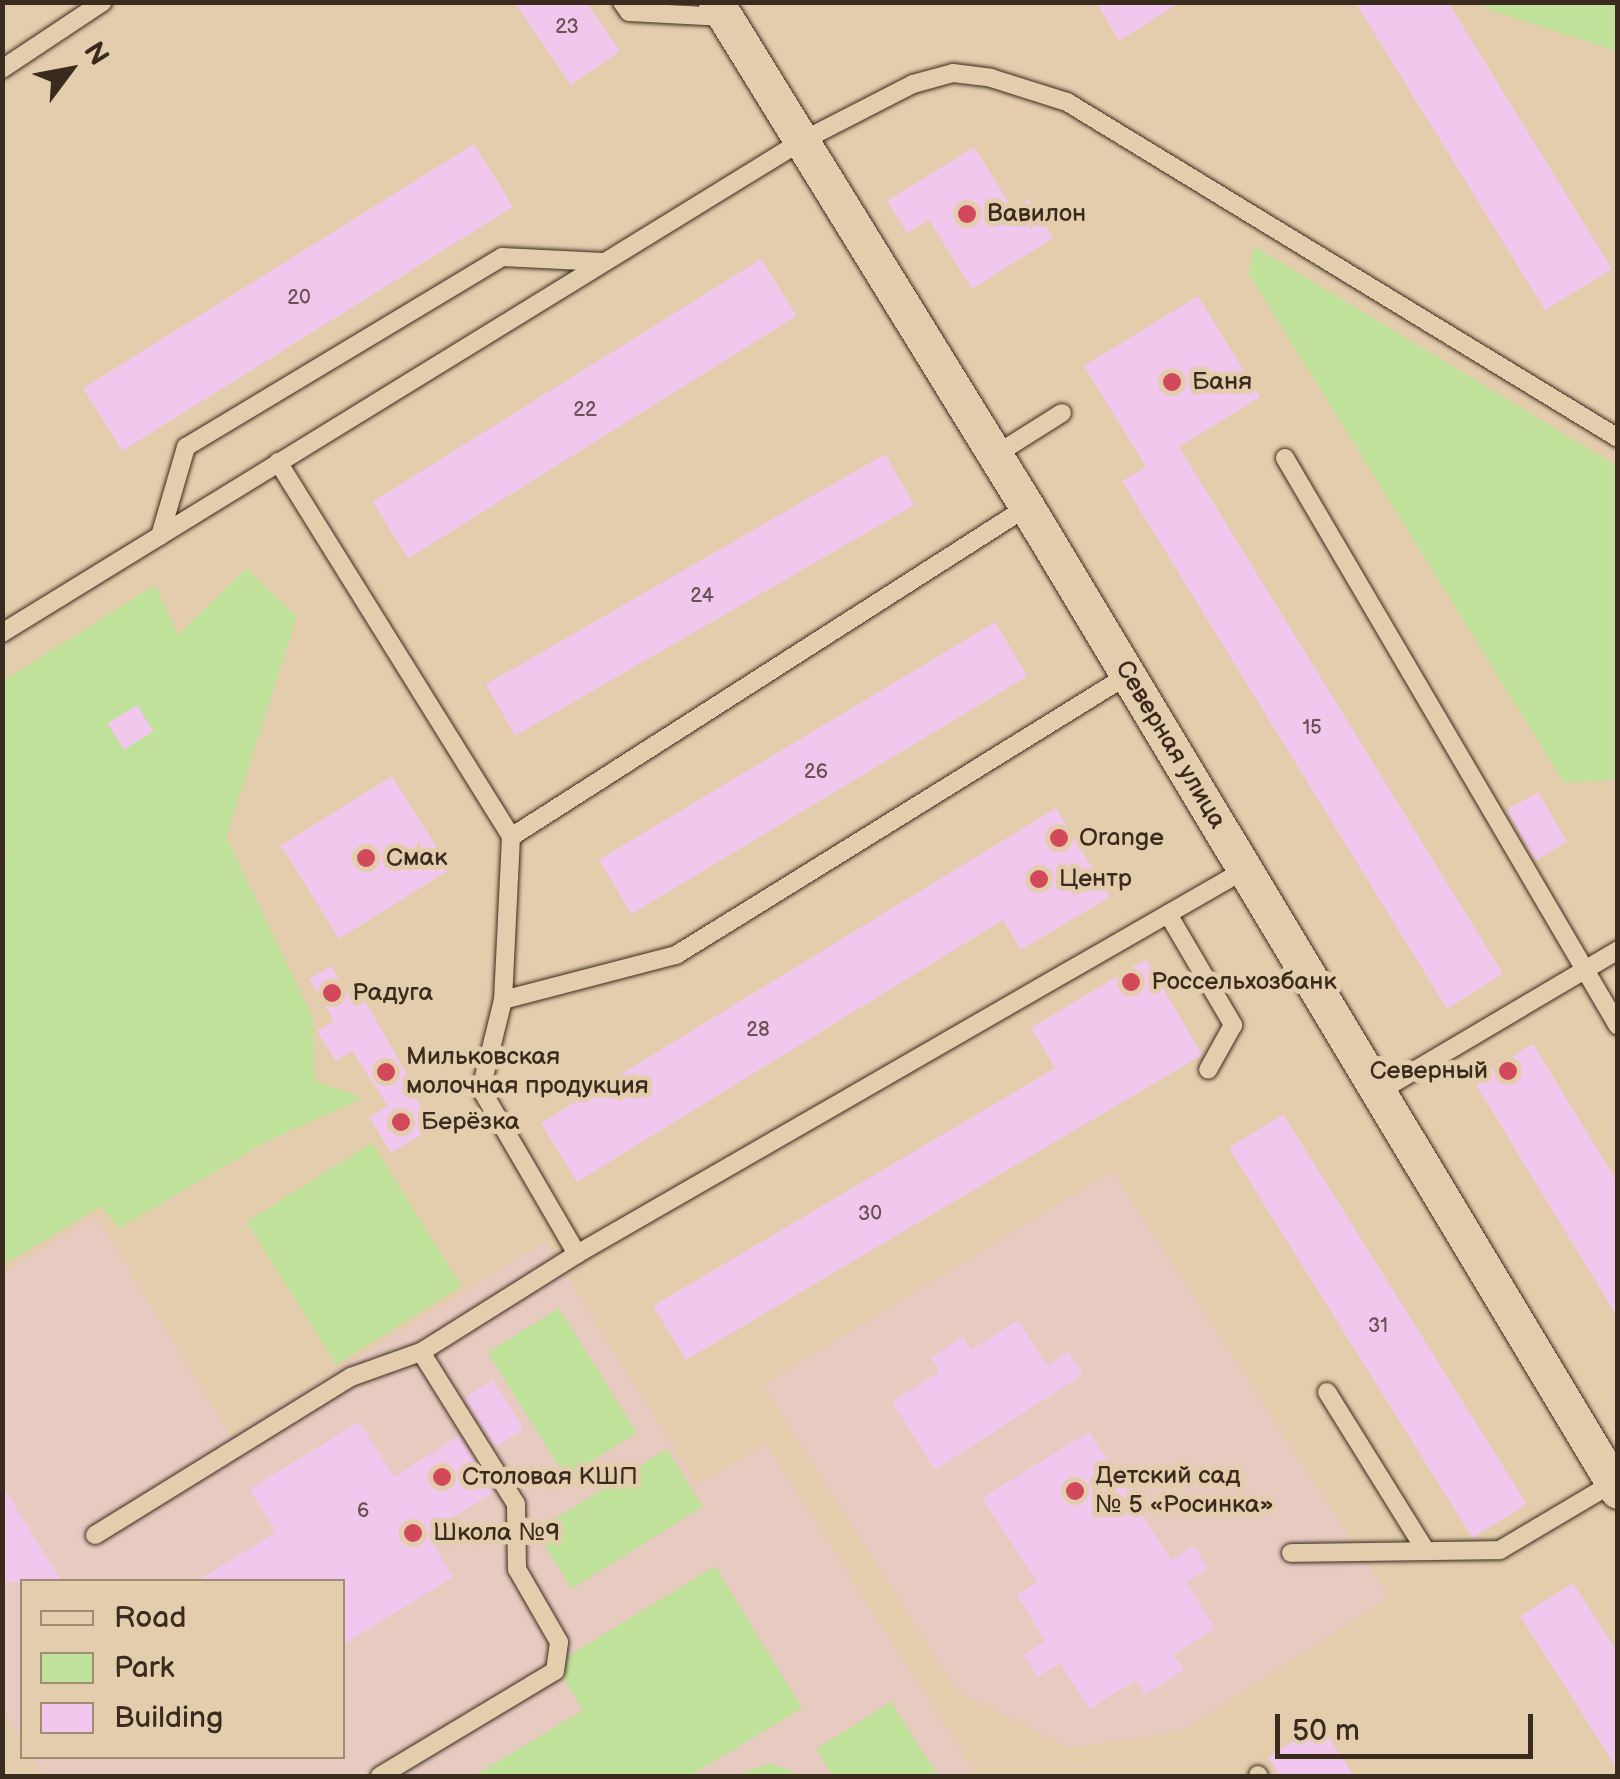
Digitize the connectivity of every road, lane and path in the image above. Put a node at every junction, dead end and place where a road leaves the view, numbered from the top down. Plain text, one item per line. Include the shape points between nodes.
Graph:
1 (103, 2) edge
2 (622, 2) edge
3 (721, 10) edge
4 (2, 69) edge
5 (800, 142) junction
6 (604, 262) junction
7 (1062, 413) dead end
8 (1618, 438) edge
9 (995, 455) junction
10 (1285, 458) dead end
11 (278, 462) junction
12 (1027, 507) junction
13 (160, 536) junction
14 (2, 633) edge
15 (1128, 675) junction
16 (511, 837) junction
17 (1246, 869) junction
18 (1168, 914) junction
19 (1618, 950) edge
20 (1583, 970) junction
21 (503, 1000) junction
22 (1618, 1026) edge
23 (1208, 1070) dead end
24 (1380, 1092) junction
25 (577, 1254) junction
26 (421, 1352) junction
27 (1327, 1392) dead end
28 (1615, 1487) edge
29 (96, 1535) dead end
30 (1426, 1551) junction
31 (1292, 1552) dead end
32 (380, 1776) edge

1 - 4 lane
2 - 3 lane via 629,12
3 - 5 street, Северная улица
5 - 6 lane
5 - 8 lane via 914,84 952,74 991,78 1067,102
5 - 9 street, Северная улица
6 - 11 lane
6 - 13 lane via 502,257 186,447
7 - 9 lane
9 - 12 street, Северная улица
10 - 20 lane
11 - 13 lane
11 - 16 lane
12 - 15 street, Северная улица
12 - 16 lane
13 - 14 lane
15 - 17 street, Северная улица
15 - 21 lane via 676,955
16 - 21 lane
17 - 18 lane
17 - 24 street, Северная улица
18 - 23 lane via 1233,1026
18 - 25 lane
19 - 20 lane
20 - 22 lane
20 - 24 lane
21 - 25 lane via 481,1089
24 - 28 street, Северная улица
25 - 26 lane
26 - 29 lane via 351,1377
26 - 32 lane via 516,1504 517,1569 559,1642 555,1671
27 - 30 lane
28 - 30 lane via 1500,1550
30 - 31 lane

